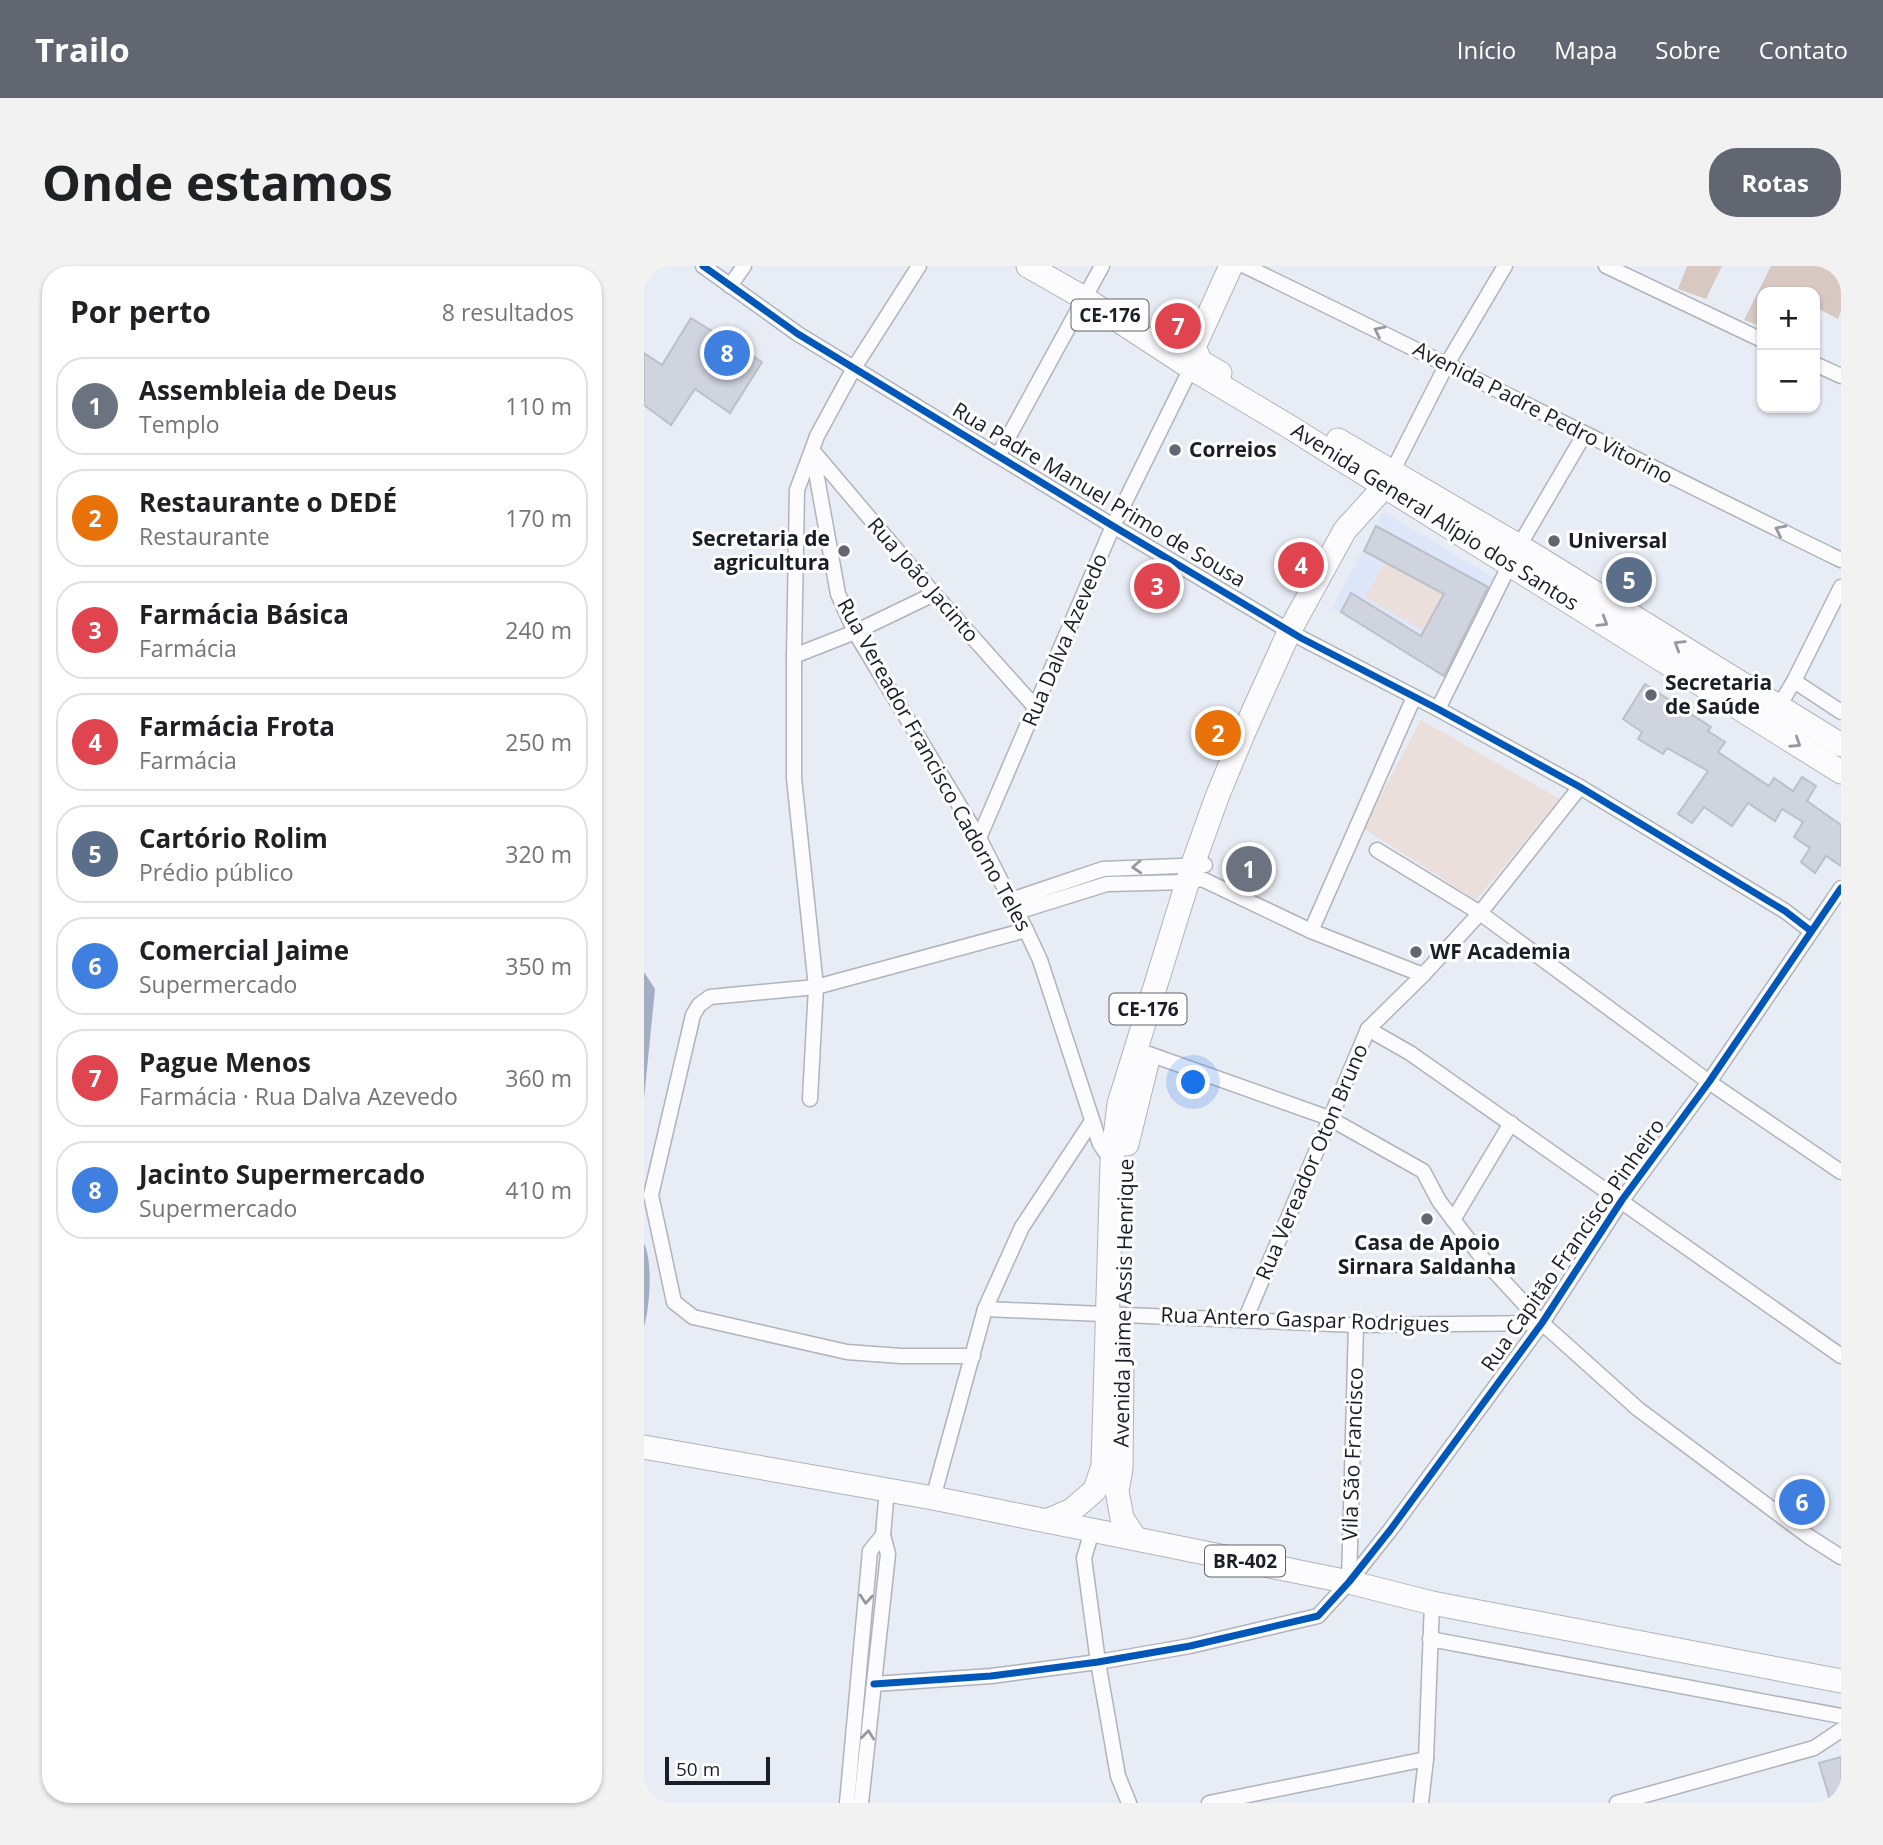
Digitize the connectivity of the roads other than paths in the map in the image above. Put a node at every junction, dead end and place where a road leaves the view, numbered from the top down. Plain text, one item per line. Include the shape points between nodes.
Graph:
1 (703, 266) edge
2 (744, 266) edge
3 (919, 266) edge
4 (1028, 266) edge
5 (1102, 266) edge
6 (1231, 266) edge
7 (1245, 266) edge
8 (1505, 266) edge
9 (1606, 266) edge
10 (730, 286) junction
11 (1084, 298) junction
12 (1757, 338) edge
13 (1192, 358) junction
14 (1447, 364) junction
15 (1820, 366) edge
16 (854, 368) junction
17 (1841, 376) edge
18 (1584, 435) junction
19 (813, 450) junction
20 (998, 456) junction
21 (1388, 479) junction
22 (1113, 526) junction
23 (1515, 555) junction
24 (1841, 560) edge
25 (1841, 587) edge
26 (934, 594) junction
27 (855, 632) junction
28 (1296, 634) junction
29 (794, 656) junction
30 (1794, 681) junction
31 (1414, 697) junction
32 (1036, 708) junction
33 (1438, 709) junction
34 (1841, 712) edge
35 (1773, 716) junction
36 (1841, 745) edge
37 (1841, 772) edge
38 (1580, 787) junction
39 (979, 838) junction
40 (1377, 850) dead end
41 (1197, 872) junction
42 (1841, 888) edge
43 (1014, 906) junction
44 (1480, 913) junction
45 (1026, 930) junction
46 (1311, 931) junction
47 (1811, 931) junction
48 (1423, 975) junction
49 (816, 987) junction
50 (1368, 1029) junction
51 (1149, 1054) junction
52 (1709, 1082) junction
53 (810, 1098) dead end
54 (1329, 1118) junction
55 (1092, 1121) junction
56 (1511, 1123) junction
57 (1117, 1168) junction
58 (1841, 1172) edge
59 (1622, 1200) junction
60 (1453, 1220) junction
61 (985, 1309) junction
62 (1115, 1314) junction
63 (1245, 1320) junction
64 (1542, 1323) junction
65 (1356, 1325) junction
66 (973, 1356) junction
67 (1841, 1356) edge
68 (646, 1448) edge
69 (887, 1489) junction
70 (1106, 1490) junction
71 (933, 1498) junction
72 (1046, 1521) junction
73 (1092, 1531) junction
74 (883, 1535) junction
75 (1135, 1538) junction
76 (1841, 1557) edge
77 (1349, 1583) junction
78 (1432, 1603) junction
79 (1430, 1639) junction
80 (1098, 1662) junction
81 (1841, 1681) edge
82 (874, 1684) junction
83 (1841, 1716) edge
84 (1841, 1730) edge
85 (1426, 1759) junction
86 (847, 1803) edge
87 (861, 1803) edge
88 (1129, 1803) edge
89 (1209, 1803) edge
90 (1421, 1803) edge
91 (1617, 1803) edge

1 - 10 street, Rua Padre Manuel Primo de Sousa
2 - 10 street
3 - 16 street
4 - 11 main road, Avenida General Alípio dos Santos / CE-176
5 - 11 street
6 - 13 main road, Rua Dalva Azevedo
14 -> 7 street, Avenida Padre Pedro Vitorino
8 - 14 street
9 - 12 street
10 - 16 street, Rua Padre Manuel Primo de Sousa
11 - 13 main road, Avenida General Alípio dos Santos / CE-176
11 - 20 street
13 - 21 main road, Avenida General Alípio dos Santos / CE-176
13 - 22 street, Rua Dalva Azevedo
14 - 18 street, Avenida Padre Pedro Vitorino
14 - 21 street
15 - 17 street
16 - 19 street
16 - 20 street, Rua Padre Manuel Primo de Sousa
18 - 23 street
24 -> 18 street, Avenida Padre Pedro Vitorino
19 - 26 street, Rua João Jacinto
19 - 27 street, Rua Vereador Francisco Cadorno Teles via 838,594
19 - 29 street via 797,490
20 - 22 street, Rua Padre Manuel Primo de Sousa
21 - 23 main road, Avenida General Alípio dos Santos / CE-176
21 - 28 main road, Avenida Jaime Assis Henrique / CE-176 via 1362,510 1357,537
22 - 28 street, Rua Padre Manuel Primo de Sousa
22 - 32 street, Rua Dalva Azevedo
23 - 33 street
23 - 35 main road, Avenida General Alípio dos Santos / CE-176
25 - 30 street
26 - 27 street
26 - 32 street, Rua João Jacinto
27 - 29 street
27 - 39 street, Rua Vereador Francisco Cadorno Teles
28 - 31 street, Rua Padre Manuel Primo de Sousa
28 - 41 main road, Avenida Jaime Assis Henrique / CE-176
29 - 49 street via 794,778
30 - 34 street
30 - 35 street
31 - 33 street, Rua Padre Manuel Primo de Sousa
31 - 46 street
32 - 39 street, Rua Dalva Azevedo
33 - 38 street, Rua Padre Manuel Primo de Sousa
35 - 36 main road, Avenida General Alípio dos Santos / CE-176
35 -> 37 main road, Avenida General Alípio dos Santos / CE-176
38 - 44 street, Rua Vereador Oton Bruno
38 - 47 street, Rua Padre Manuel Primo de Sousa
39 - 43 street, Rua Vereador Francisco Cadorno Teles
40 - 44 street
41 - 43 street via 1103,869
41 - 46 street
41 - 51 main road, Avenida Jaime Assis Henrique / CE-176
41 - 57 main road, CE-176 via 1119,1104
42 - 47 street, Rua Capitão Francisco Pinheiro
43 - 45 street, Rua Vereador Francisco Cadorno Teles
44 - 48 street, Rua Vereador Oton Bruno
44 - 52 street
45 - 49 street
45 - 55 street, Rua Vereador Francisco Cadorno Teles
46 - 48 street
47 - 52 street, Rua Capitão Francisco Pinheiro
48 - 50 street, Rua Vereador Oton Bruno
49 - 53 street
49 - 66 street via 710,997 693,1015 651,1195 674,1302 694,1317 847,1352
50 - 54 street, Rua Vereador Oton Bruno
50 - 56 street
51 - 54 street
51 - 57 main road, Avenida Jaime Assis Henrique / CE-176 via 1124,1157
52 - 58 street
52 - 59 street, Rua Capitão Francisco Pinheiro
54 - 60 street via 1423,1171
54 - 63 street, Rua Vereador Oton Bruno
55 - 57 street, Rua Vereador Francisco Cadorno Teles via 1100,1144
55 - 61 street via 1022,1227
56 - 59 street
56 - 60 street
57 - 62 main road, Avenida Jaime Assis Henrique / CE-176
59 - 64 street, Rua Capitão Francisco Pinheiro
59 - 67 street
60 - 64 street
61 - 62 street, Rua Antero Gaspar Rodrigues
61 - 66 street
62 - 63 street, Rua Antero Gaspar Rodrigues
62 - 70 main road, Avenida Jaime Assis Henrique / CE-176 via 1121,1468
63 - 65 street, Rua Antero Gaspar Rodrigues
64 - 65 street, Rua Antero Gaspar Rodrigues
64 - 76 street via 1638,1409
64 - 77 street, Rua Capitão Francisco Pinheiro
65 - 77 street, Vila São Francisco
66 - 71 street
68 - 69 main road, BR-402
69 - 71 main road, BR-402
69 - 74 street
70 - 72 main road
70 - 73 main road via 1106,1517
70 - 75 main road, Avenida Jaime Assis Henrique / CE-176
71 - 72 main road, BR-402
72 - 73 main road, BR-402
73 - 75 main road, BR-402
73 - 80 street via 1084,1558
74 - 82 street via 888,1554
74 -> 86 street via 870,1551
75 - 77 main road, BR-402
77 - 78 main road, BR-402
77 - 80 street, Rua Capitão Francisco Pinheiro via 1318,1616
78 - 79 street
78 - 81 main road, BR-402
79 - 83 street
79 - 85 street
80 - 82 street, Rua Capitão Francisco Pinheiro
80 - 88 street via 1118,1776
87 -> 82 street
84 - 91 street via 1814,1748
85 - 89 street
85 - 90 street

